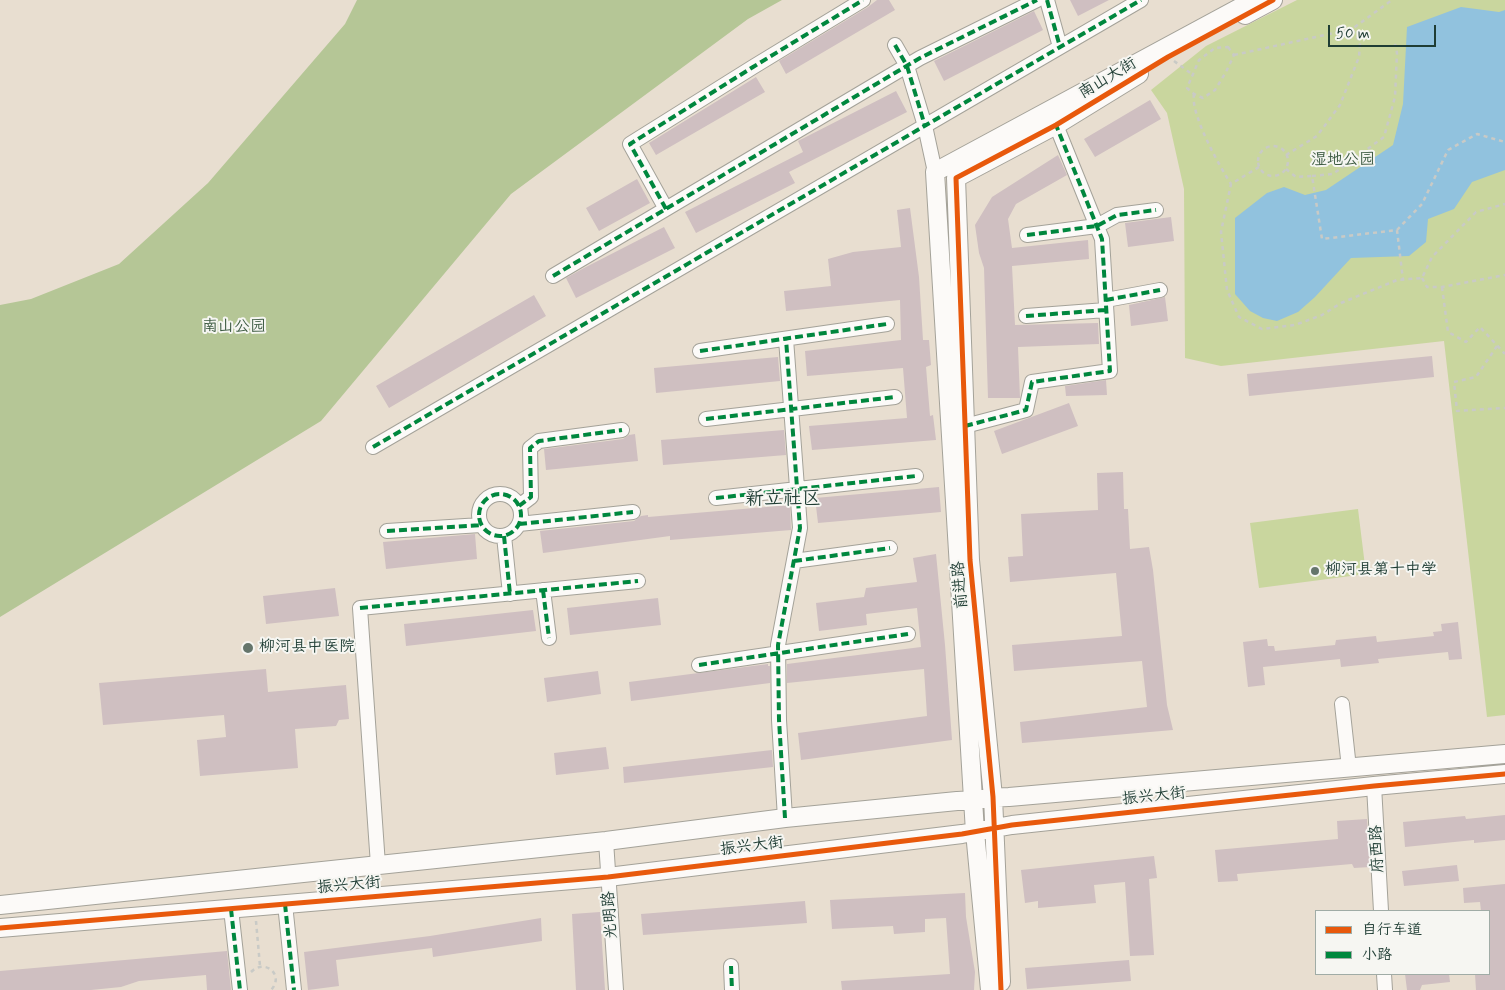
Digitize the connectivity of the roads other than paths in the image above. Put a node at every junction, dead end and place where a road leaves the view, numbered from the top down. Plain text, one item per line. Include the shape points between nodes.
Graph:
1 (863, 0) edge
2 (1037, 0) edge
3 (1047, 0) edge
4 (1141, 0) edge
5 (1254, 0) edge
6 (1273, 0) edge
7 (896, 45) dead end
8 (1060, 47) junction
9 (907, 66) junction
10 (1056, 125) junction
11 (925, 126) junction
12 (935, 172) junction
13 (956, 178) joint
14 (666, 209) junction
15 (1156, 210) dead end
16 (1097, 226) junction
17 (1027, 235) dead end
18 (553, 276) dead end
19 (1160, 290) dead end
20 (1106, 305) junction
21 (1026, 316) dead end
22 (887, 324) dead end
23 (786, 339) junction
24 (700, 351) dead end
25 (895, 397) dead end
26 (791, 409) junction
27 (706, 418) dead end
28 (965, 426) junction
29 (622, 430) dead end
30 (373, 447) dead end
31 (916, 476) dead end
32 (797, 489) junction
33 (716, 498) dead end
34 (519, 506) junction
35 (633, 512) dead end
36 (519, 524) junction
37 (481, 525) junction
38 (387, 531) dead end
39 (504, 536) junction
40 (890, 548) dead end
41 (794, 561) junction
42 (638, 581) dead end
43 (543, 590) junction
44 (510, 594) junction
45 (908, 634) dead end
46 (549, 638) dead end
47 (778, 653) junction
48 (699, 665) dead end
49 (1342, 704) dead end
50 (1505, 754) edge
51 (1349, 768) junction
52 (1505, 774) edge
53 (1374, 786) junction
54 (993, 797) junction
55 (973, 801) junction
56 (785, 818) junction
57 (993, 828) junction
58 (975, 832) junction
59 (606, 841) junction
60 (378, 865) junction
61 (608, 877) junction
62 (285, 904) junction
63 (0, 905) edge
64 (231, 909) junction
65 (1381, 910) edge
66 (0, 928) edge
67 (731, 966) dead end
68 (1384, 975) edge
69 (240, 990) edge
70 (294, 990) edge
71 (616, 990) edge
72 (732, 990) edge
73 (990, 990) edge
74 (1001, 990) edge
75 (1385, 990) edge

1 - 14 street via 630,144
2 - 9 street
3 - 8 street
4 - 8 street
5 - 12 street, 南山大街
6 - 10 street, 南山大街 via 1168,57
7 - 9 street
8 - 11 street
9 - 11 street
9 - 14 street
10 - 13 street, 南山大街
10 - 16 street
11 - 12 street
11 - 30 street
12 - 55 street, 前进路
13 - 28 street, 前进路
14 - 18 street
15 - 16 street via 1117,215
16 - 17 street
16 - 20 street via 1102,239
19 - 20 street
20 - 21 street
20 - 28 street via 1110,371 1032,382 1026,410
22 - 23 street
23 - 24 street
23 - 26 street
25 - 26 street
26 - 27 street
26 - 32 street
28 - 54 street, 前进路 via 970,560
29 - 34 street via 539,441 530,448 531,497
31 - 32 street
32 - 33 street
32 - 41 street via 800,528
34 - 36 street
34 - 37 street via 507,494 490,496 479,509
35 - 36 street
36 - 39 street
37 - 38 street
37 - 39 street via 487,532
39 - 44 street
40 - 41 street
41 - 47 street
42 - 43 street
43 - 44 street
43 - 46 street
44 - 60 street via 360,608
45 - 47 street
47 - 48 street
47 - 56 street
49 - 51 street
50 - 51 street, 振兴大街
51 - 54 street, 振兴大街
52 - 53 street, 振兴大街
53 - 57 street, 振兴大街
53 - 65 street, 府西路
54 - 55 street, 振兴大街
54 - 57 street, 前进路
55 - 56 street, 振兴大街
55 - 58 street, 前进路
56 - 59 street, 振兴大街
57 - 58 street, 振兴大街
57 - 74 street, 前进路
58 - 61 street, 振兴大街
58 - 73 street, 前进路
59 - 60 street, 振兴大街
59 - 61 street, 光明路
60 - 63 street, 振兴大街
61 - 62 street, 振兴大街
61 - 71 street, 光明路
62 - 64 street, 振兴大街
62 - 70 street
64 - 66 street, 振兴大街
64 - 69 street
67 - 72 street
68 - 75 street

